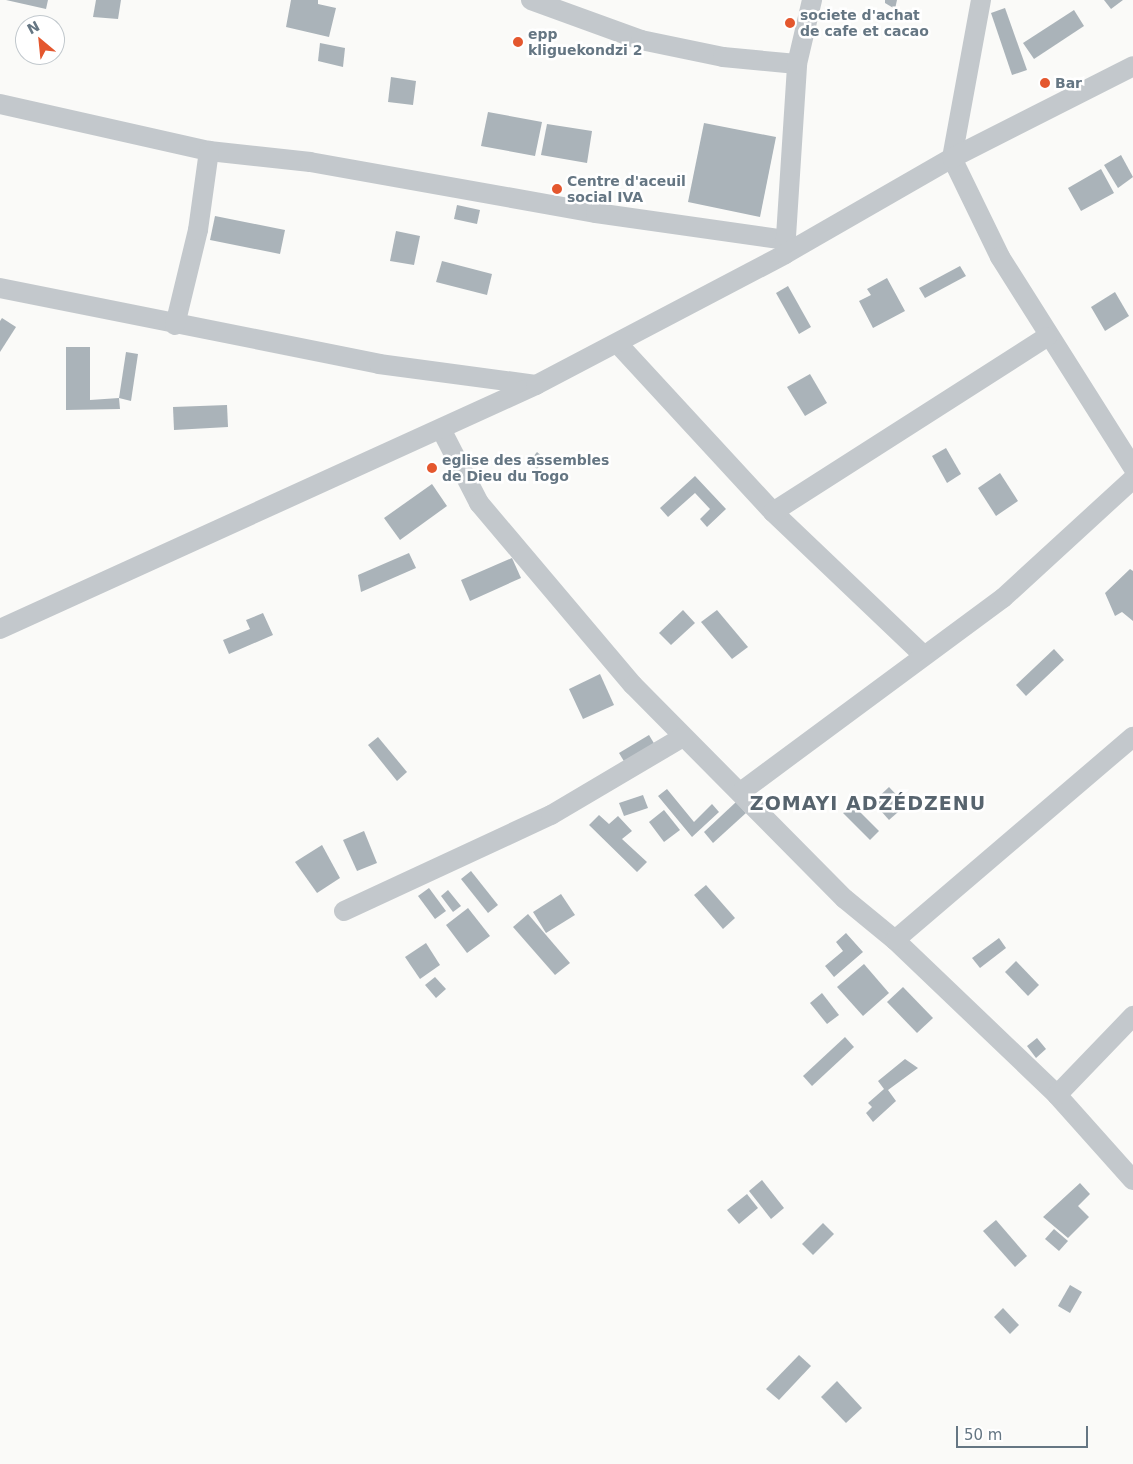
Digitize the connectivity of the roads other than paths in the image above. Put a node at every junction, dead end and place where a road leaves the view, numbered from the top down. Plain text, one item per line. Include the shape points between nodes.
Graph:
1 (532, 0) edge
2 (812, 0) edge
3 (981, 0) edge
4 (797, 64) junction
5 (1130, 75) edge
6 (0, 104) edge
7 (209, 151) junction
8 (952, 158) junction
9 (785, 247) junction
10 (0, 288) edge
11 (175, 325) junction
12 (1047, 337) junction
13 (618, 344) junction
14 (536, 385) junction
15 (442, 431) junction
16 (1133, 467) edge
17 (1133, 479) edge
18 (773, 512) junction
19 (0, 629) edge
20 (924, 655) junction
21 (683, 736) junction
22 (1133, 737) edge
23 (742, 791) junction
24 (344, 910) dead end
25 (895, 940) junction
26 (1133, 1016) edge
27 (1057, 1096) junction
28 (1133, 1180) edge

1 - 4 street via 641,40 723,57
2 - 4 street
3 - 8 street
4 - 9 street
5 - 8 street
6 - 7 street
7 - 9 street via 310,162
7 - 11 street via 198,230
8 - 9 street
8 - 12 street via 1000,257
9 - 13 street
10 - 11 street
11 - 14 street via 379,364
12 - 16 street
12 - 18 street
13 - 14 street
13 - 18 street
14 - 15 street
15 - 19 street
15 - 21 street via 479,503
17 - 20 street via 1003,598
18 - 20 street
20 - 23 street
21 - 23 street
21 - 24 street via 551,815
22 - 25 street
23 - 25 street via 845,899
25 - 27 street
26 - 27 street
27 - 28 street

